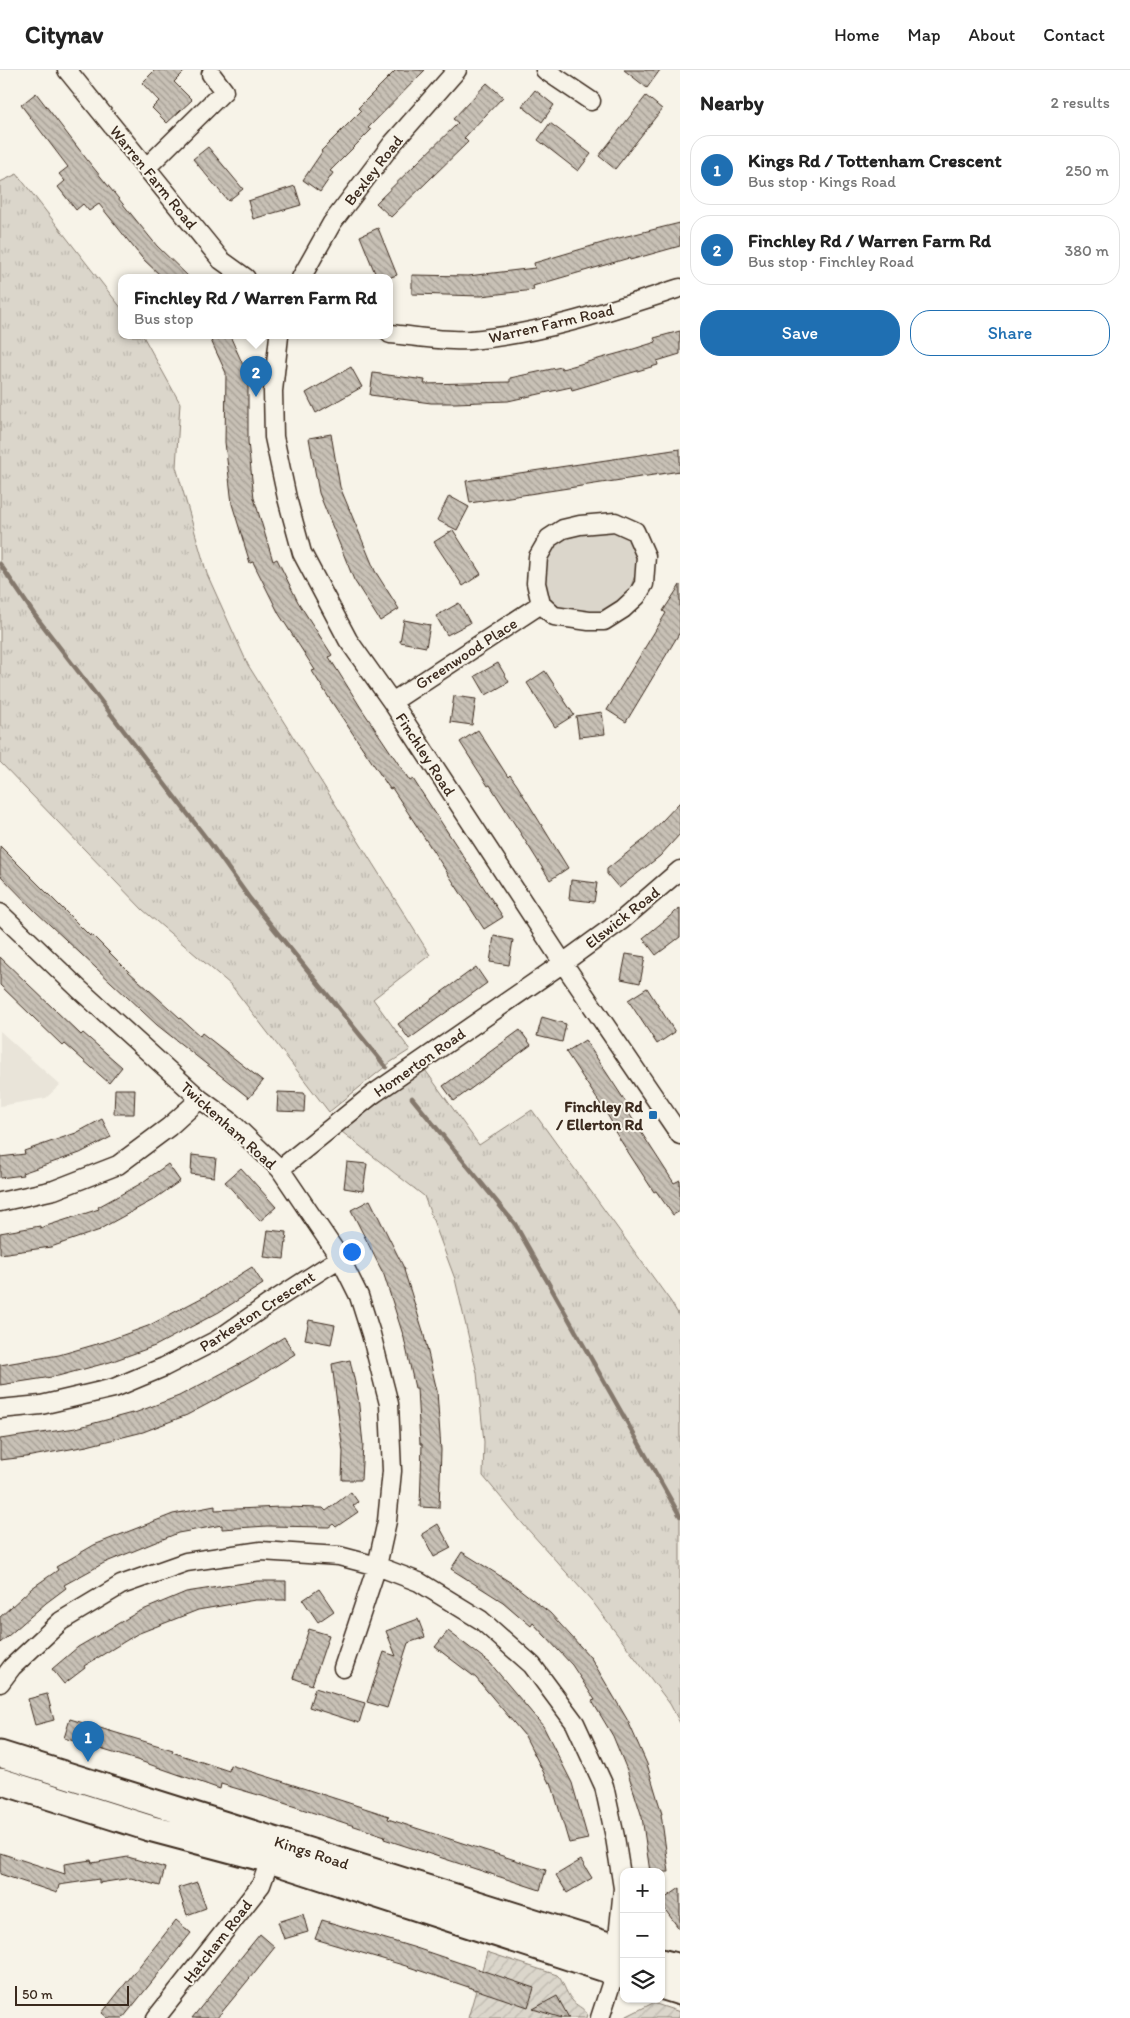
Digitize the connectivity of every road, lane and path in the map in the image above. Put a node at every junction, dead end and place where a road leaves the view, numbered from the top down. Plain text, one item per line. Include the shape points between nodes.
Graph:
1 (67, 70) edge
2 (457, 70) edge
3 (545, 70) edge
4 (211, 74) dead end
5 (591, 101) dead end
6 (146, 168) junction
7 (240, 274) edge
8 (303, 274) edge
9 (680, 288) edge
10 (393, 334) edge
11 (279, 339) edge
12 (540, 604) junction
13 (392, 702) junction
14 (680, 870) edge
15 (0, 913) edge
16 (563, 963) junction
17 (200, 1099) junction
18 (678, 1129) edge
19 (280, 1169) junction
20 (0, 1202) edge
21 (340, 1258) junction
22 (0, 1409) edge
23 (377, 1566) junction
24 (343, 1668) dead end
25 (0, 1683) edge
26 (0, 1754) edge
27 (0, 1782) edge
28 (270, 1860) junction
29 (620, 1958) edge
30 (620, 1961) edge
31 (665, 1963) edge
32 (680, 1967) edge
33 (665, 1987) edge
34 (680, 1992) edge
35 (156, 2018) edge
36 (600, 2018) edge

1 - 6 street, Warren Farm Road
2 - 8 street, Bexley Road via 392,144 332,223
3 - 5 street
4 - 6 street via 224,91
6 - 7 street, Warren Farm Road via 221,260
9 - 10 street, Warren Farm Road via 605,312 525,332 468,340
11 - 13 street, Finchley Road via 273,391 274,437 302,553 348,640
12 - 12 street via 536,583 538,557 549,538 580,524 615,522 635,531 646,556 644,584 623,609 604,621 589,621 554,616
12 - 13 street, Greenwood Place
13 - 16 street, Finchley Road
14 - 16 street, Elswick Road via 622,920
15 - 17 street, Twickenham Road
16 - 18 street, Finchley Road
16 - 19 street, Homerton Road via 372,1095
17 - 19 street, Twickenham Road via 229,1120
17 - 20 street via 170,1127 118,1165 54,1190
19 - 21 street, Twickenham Road
21 - 22 street, Parkeston Crescent via 217,1340 164,1367 114,1388 41,1405
21 - 23 street, Twickenham Road via 371,1334 389,1404 392,1471 387,1521
23 - 24 street, Twickenham Road
23 - 25 street via 339,1556 261,1551 186,1562 121,1585 61,1621 12,1667
23 - 29 street via 419,1582 481,1620 532,1665 575,1723 604,1786 615,1837 623,1888
26 - 30 main road, Kings Road
27 - 28 main road, Kings Road via 149,1828
28 - 30 main road, Kings Road
28 - 35 street, Hatcham Road via 261,1886
30 - 36 street
31 - 32 main road
33 - 34 main road

